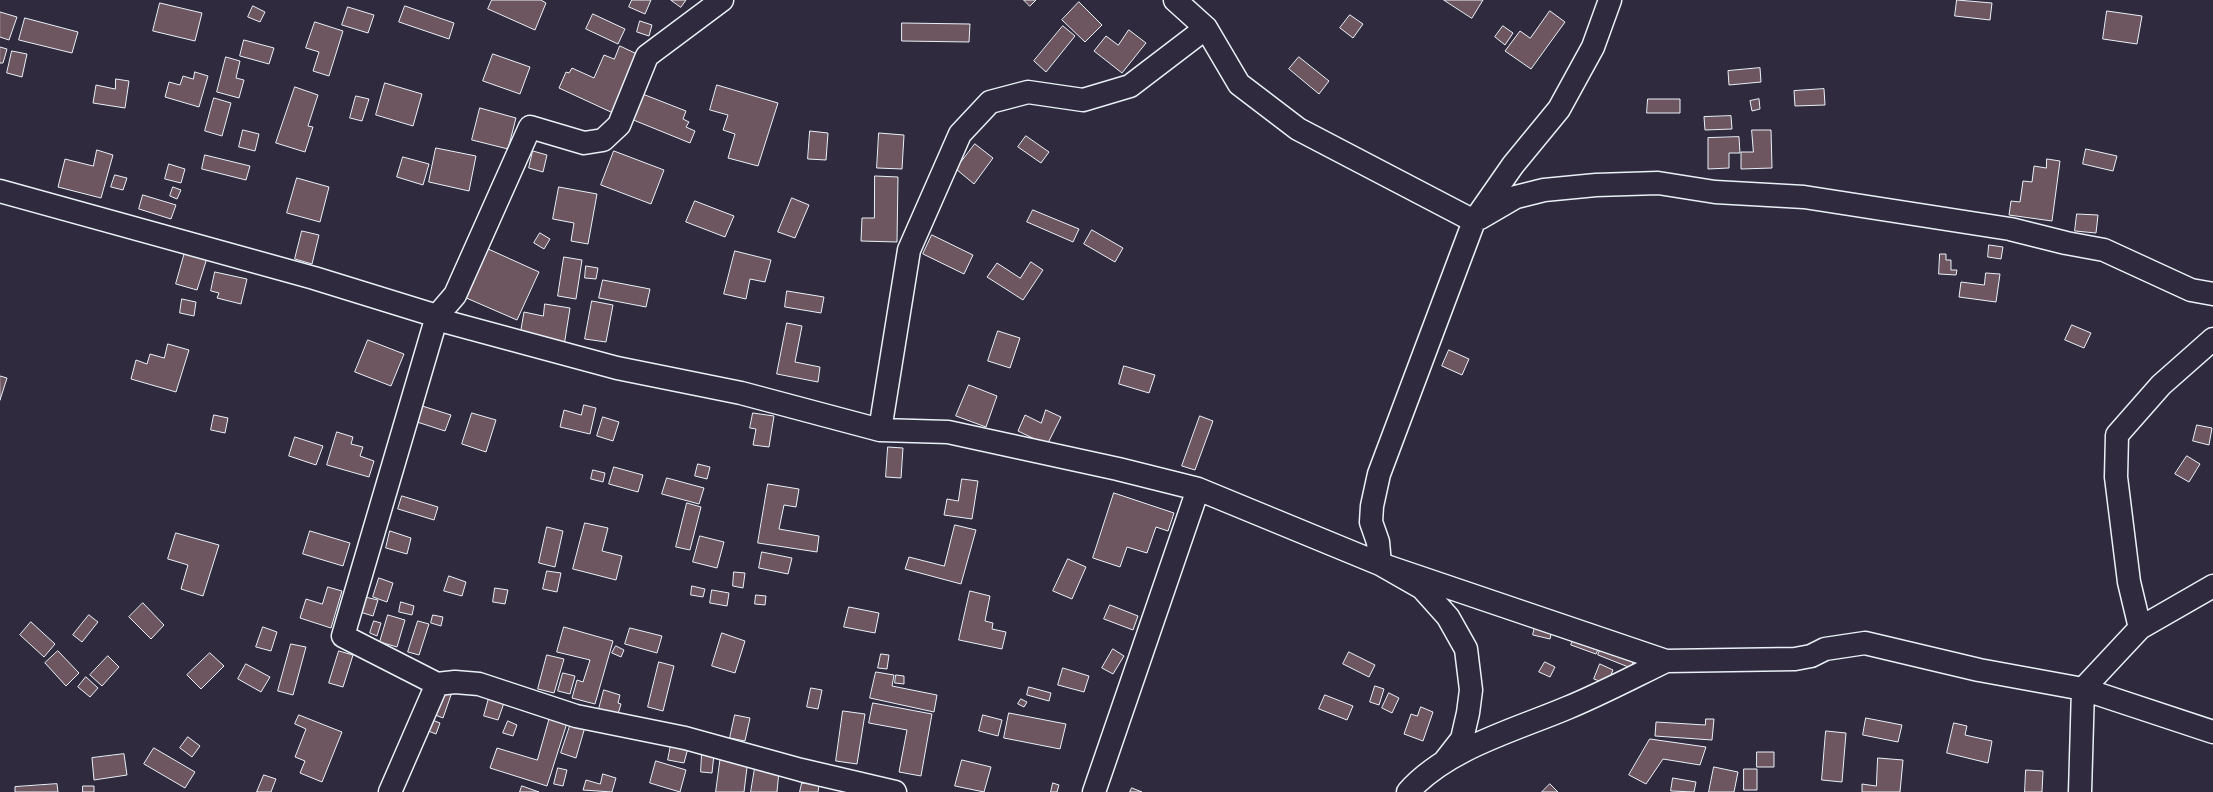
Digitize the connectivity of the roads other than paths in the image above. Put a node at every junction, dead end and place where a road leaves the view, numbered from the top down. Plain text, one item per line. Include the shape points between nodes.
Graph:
1 (722, 0) edge
2 (1175, 0) edge
3 (1610, 0) edge
4 (1206, 28) junction
5 (0, 191) edge
6 (1474, 222) junction
7 (2213, 294) edge
8 (437, 316) junction
9 (2213, 339) edge
10 (880, 430) junction
11 (1198, 489) junction
12 (1380, 564) junction
13 (2213, 586) edge
14 (2140, 628) junction
15 (1666, 661) junction
16 (437, 684) junction
17 (2083, 689) junction
18 (2213, 732) edge
19 (1444, 762) junction
20 (390, 792) edge
21 (895, 792) edge
22 (1094, 792) edge
23 (1408, 792) edge
24 (2080, 792) edge

1 - 8 street via 647,56 619,125 603,140 584,143 530,127 455,295
2 - 4 street
3 - 6 street via 1593,47 1559,109 1513,165
4 - 6 street via 1239,84 1298,129
4 - 10 street via 1130,86 1083,100 1028,92 990,102 960,134 909,250
5 - 8 street via 314,278
6 - 7 street via 1516,197 1544,190 1596,184 1658,183 1715,192 1804,196 2010,229 2104,250 2191,290
6 - 12 street via 1379,474 1371,522 1378,542
8 - 10 street via 443,321 617,368 741,393
8 - 16 street via 343,636
9 - 14 street via 2161,385 2117,434 2116,477 2129,582
10 - 11 street via 948,432
11 - 12 street
11 - 22 street
12 - 15 street
12 - 19 street via 1422,588 1448,617 1466,649 1471,690 1468,714 1462,739
13 - 14 street
14 - 17 street
15 - 17 street via 1795,659 1811,656 1825,649 1865,643 1979,670
15 - 19 street via 1607,691 1503,733
16 - 20 street
16 - 21 street via 479,684 576,716 685,738 801,770
17 - 18 street
17 - 24 street
19 - 23 street via 1422,776

